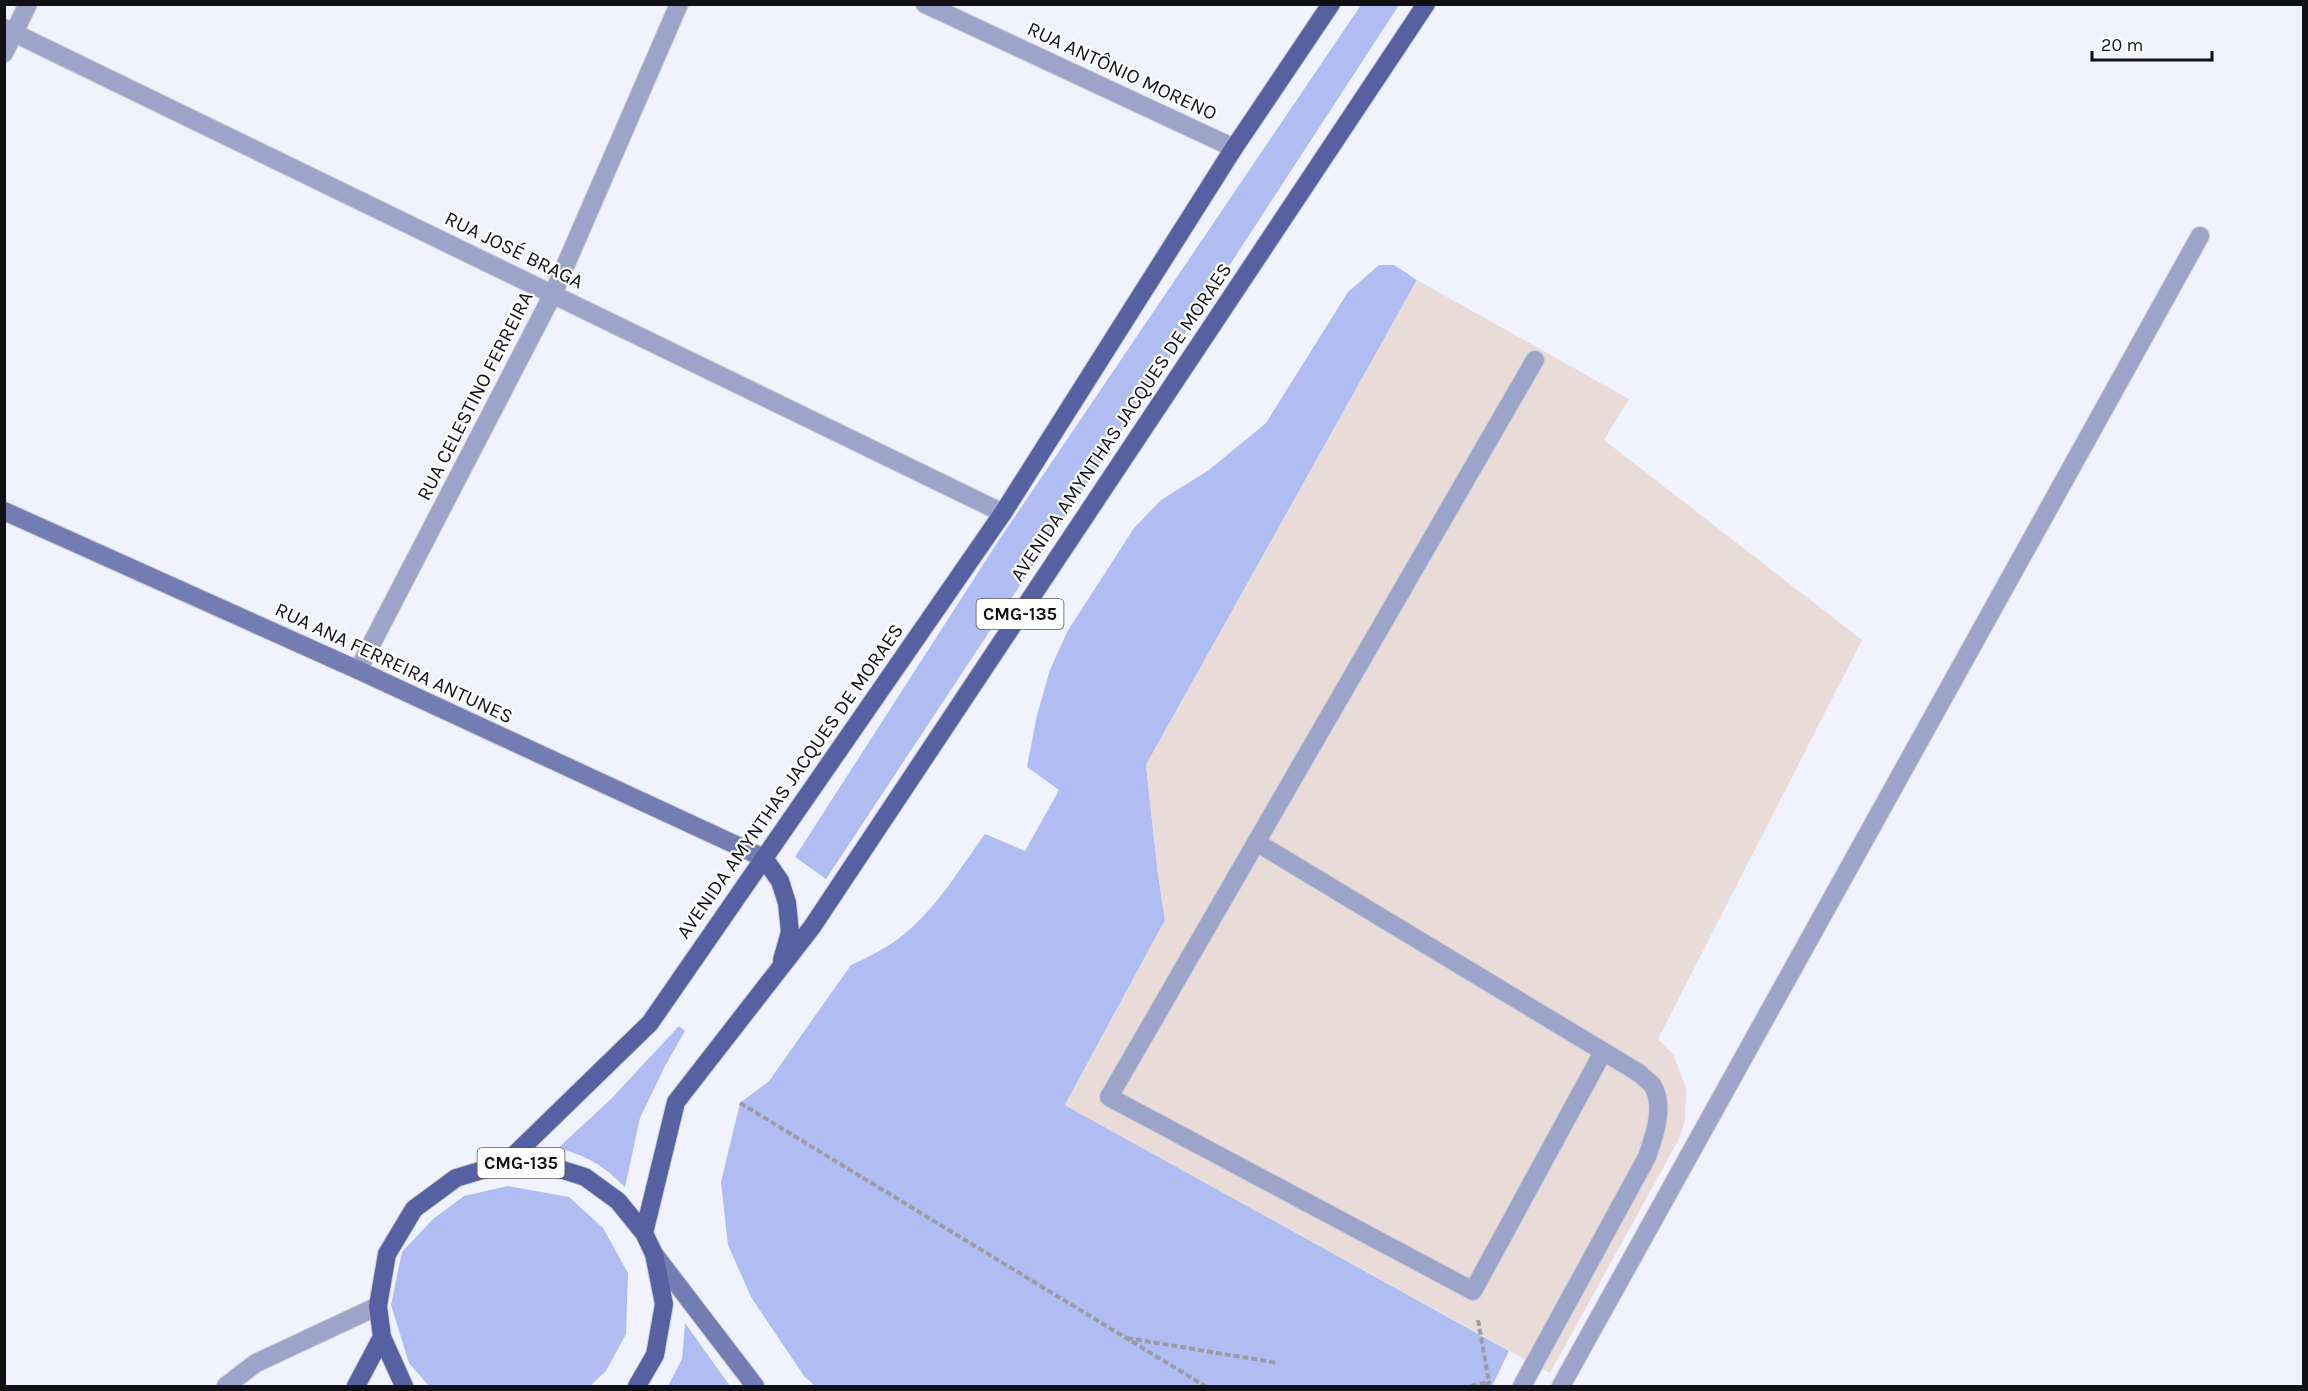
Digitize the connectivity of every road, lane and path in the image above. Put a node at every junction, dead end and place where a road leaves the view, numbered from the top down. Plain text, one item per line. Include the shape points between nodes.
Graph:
1 (28, 4) edge
2 (679, 4) edge
3 (925, 4) edge
4 (1331, 4) edge
5 (1426, 4) edge
6 (9, 31) edge
7 (4, 53) edge
8 (1234, 148) junction
9 (2200, 236) dead end
10 (553, 294) junction
11 (1535, 360) dead end
12 (4, 511) edge
13 (1003, 513) junction
14 (358, 670) junction
15 (1256, 842) junction
16 (764, 858) junction
17 (778, 970) junction
18 (1603, 1052) junction
19 (740, 1103) dead end
20 (506, 1163) junction
21 (644, 1233) junction
22 (654, 1254) junction
23 (1473, 1291) junction
24 (378, 1306) junction
25 (382, 1337) junction
26 (1125, 1338) junction
27 (1278, 1363) dead end
28 (1487, 1384) edge
29 (226, 1386) edge
30 (356, 1386) edge
31 (404, 1386) edge
32 (636, 1386) edge
33 (755, 1386) edge
34 (1205, 1386) edge
35 (1471, 1386) edge
36 (1522, 1386) edge
37 (1560, 1386) edge

1 - 6 street
2 - 10 street, RUA CELESTINO FERREIRA
3 - 8 street, RUA ANTÔNIO MORENO
4 - 8 main road, AVENIDA AMYNTHAS JACQUES DE MORAES / CMG-135
5 - 17 main road, AVENIDA AMYNTHAS JACQUES DE MORAES / CMG-135 via 812,927
6 - 7 street
6 - 10 street, RUA JOSÉ BRAGA
8 - 13 main road, AVENIDA AMYNTHAS JACQUES DE MORAES / CMG-135
9 - 37 street
10 - 13 street, RUA JOSÉ BRAGA
10 - 14 street, RUA CELESTINO FERREIRA
11 - 15 street
12 - 14 street, RUA ANA FERREIRA ANTUNES
13 - 16 main road, AVENIDA AMYNTHAS JACQUES DE MORAES / CMG-135
14 - 16 street, RUA ANA FERREIRA ANTUNES
15 - 18 street
15 - 23 street via 1109,1097
16 - 17 main road via 780,881 787,903 790,932
16 - 20 main road, AVENIDA AMYNTHAS JACQUES DE MORAES / CMG-135 via 650,1023
17 - 21 main road, AVENIDA AMYNTHAS JACQUES DE MORAES / CMG-135 via 676,1102
18 - 23 street
18 - 36 street via 1653,1086 1659,1112 1656,1132 1647,1157
19 - 26 path
20 - 21 main road, CMG-135 via 547,1165 585,1177 618,1201
20 - 24 main road, CMG-135 via 456,1178 414,1209 387,1254
21 - 22 main road, CMG-135
22 - 32 main road, CMG-135 via 664,1304 655,1355
22 - 33 street
23 - 28 path
24 - 25 main road, CMG-135
24 - 29 street via 256,1363
25 - 30 main road
25 - 31 main road, CMG-135
26 - 27 path
26 - 34 path
28 - 35 path

